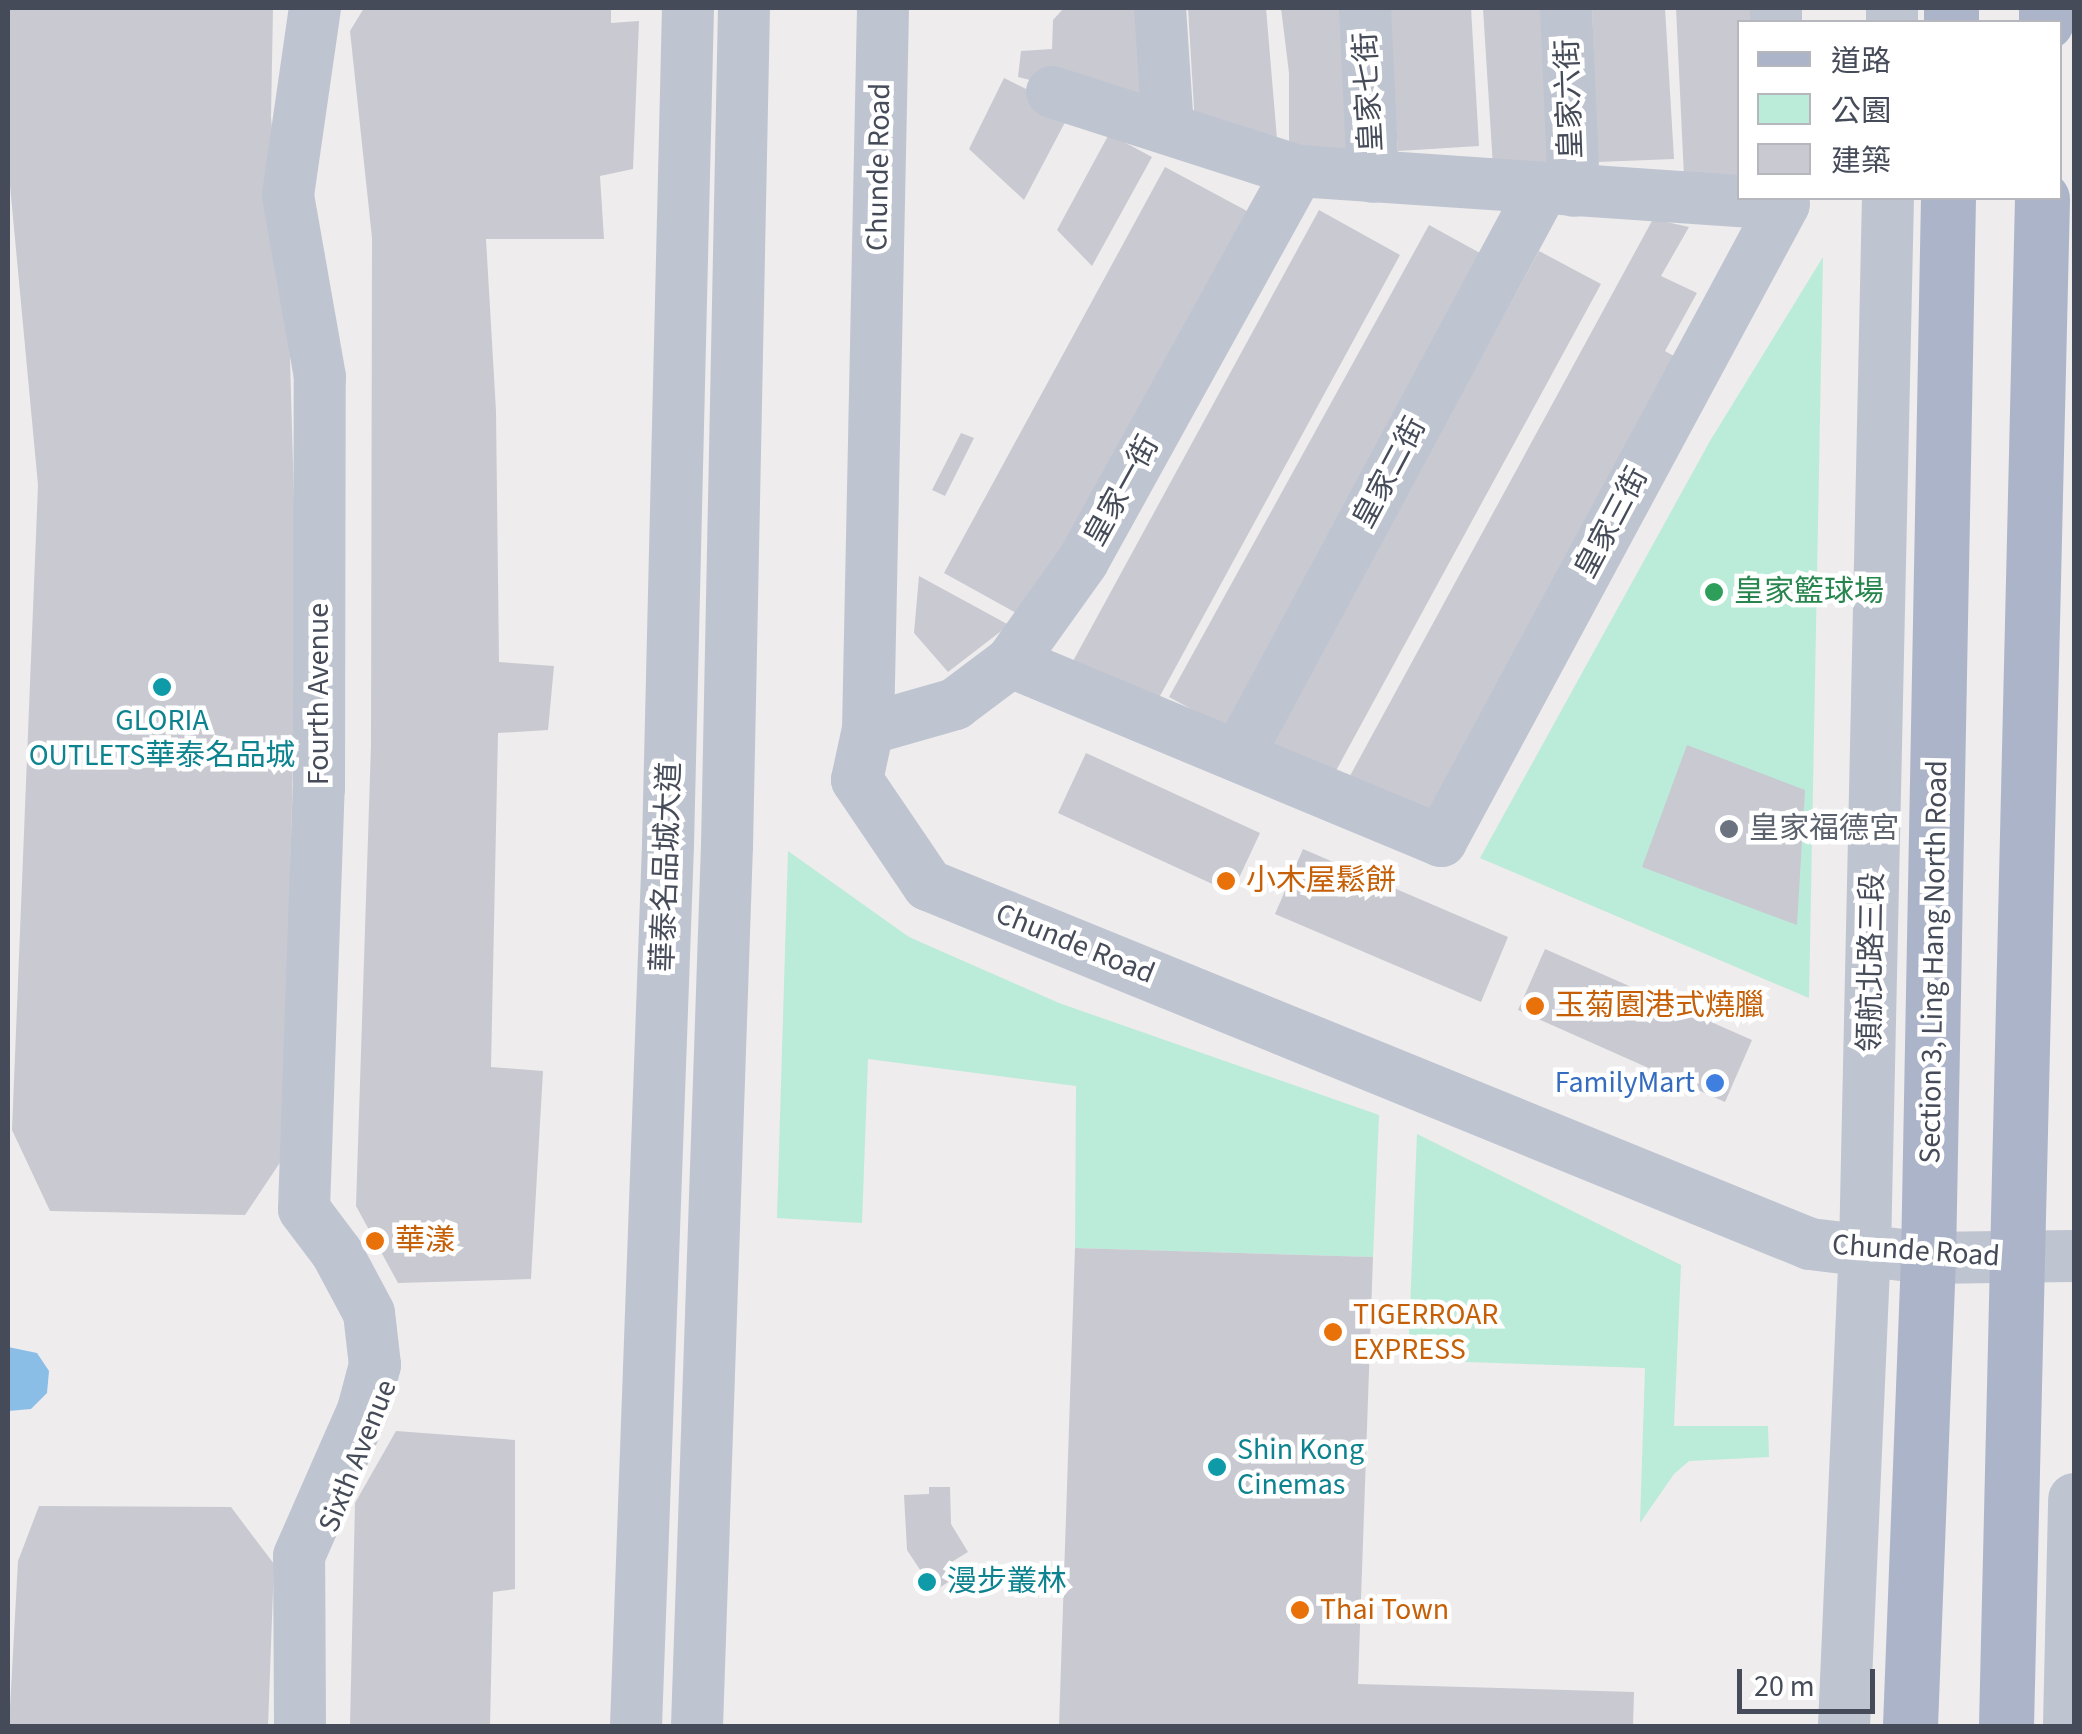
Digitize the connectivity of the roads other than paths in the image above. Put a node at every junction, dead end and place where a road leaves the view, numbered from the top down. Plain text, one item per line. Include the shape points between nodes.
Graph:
1 (315, 8) edge
2 (347, 8) edge
3 (688, 8) edge
4 (744, 8) edge
5 (883, 8) edge
6 (1160, 8) edge
7 (1365, 8) edge
8 (1566, 8) edge
9 (1052, 92) dead end
10 (1168, 129) junction
11 (1298, 170) junction
12 (1373, 177) junction
13 (1558, 190) junction
14 (1737, 199) edge
15 (1888, 200) edge
16 (1948, 200) edge
17 (2042, 200) edge
18 (1783, 201) edge
19 (1011, 662) junction
20 (868, 730) junction
21 (1238, 756) junction
22 (1865, 1250) junction
23 (2074, 1256) edge
24 (1928, 1258) junction
25 (2017, 1258) junction
26 (385, 1365) junction
27 (2074, 1499) edge
28 (300, 1726) edge
29 (323, 1726) edge
30 (636, 1726) edge
31 (697, 1726) edge
32 (1844, 1726) edge
33 (1910, 1726) edge
34 (2006, 1726) edge
35 (2069, 1726) edge

1 - 26 street, Fourth Avenue via 288,195 320,377 320,789 304,1209 369,1313
2 - 26 street, Fourth Avenue via 323,188 353,372 350,791 328,1206 361,1247 388,1310
3 - 30 street, 華泰名品城大道 via 668,844
4 - 31 street, 華泰名品城大道 via 726,866
5 - 20 street, Chunde Road
6 - 10 street
7 - 12 street, 皇家七街
8 - 13 street, 皇家六街
9 - 10 street
10 - 11 street
11 - 12 street
11 - 19 street, 皇家一街 via 1083,561
12 - 13 street
13 - 14 street
13 - 21 street, 皇家二街
15 - 22 street, 領航北路三段
16 - 24 main road, Section 3, Ling Hang North Road
17 - 25 main road
18 - 21 street, 皇家三街 via 1442,841
19 - 20 street, 皇家一街 via 955,704
19 - 21 street
20 - 22 street, Chunde Road via 856,780 928,884 1810,1244
22 - 24 street, Chunde Road
22 - 32 street, 領航北路三段
23 - 25 street, Chunde Road
24 - 25 street, Chunde Road
24 - 33 main road, Section 3, Ling Hang North Road
25 - 34 main road
26 - 28 street, Sixth Avenue via 300,1556
26 - 29 street, Sixth Avenue via 379,1414 317,1556
27 - 35 street

